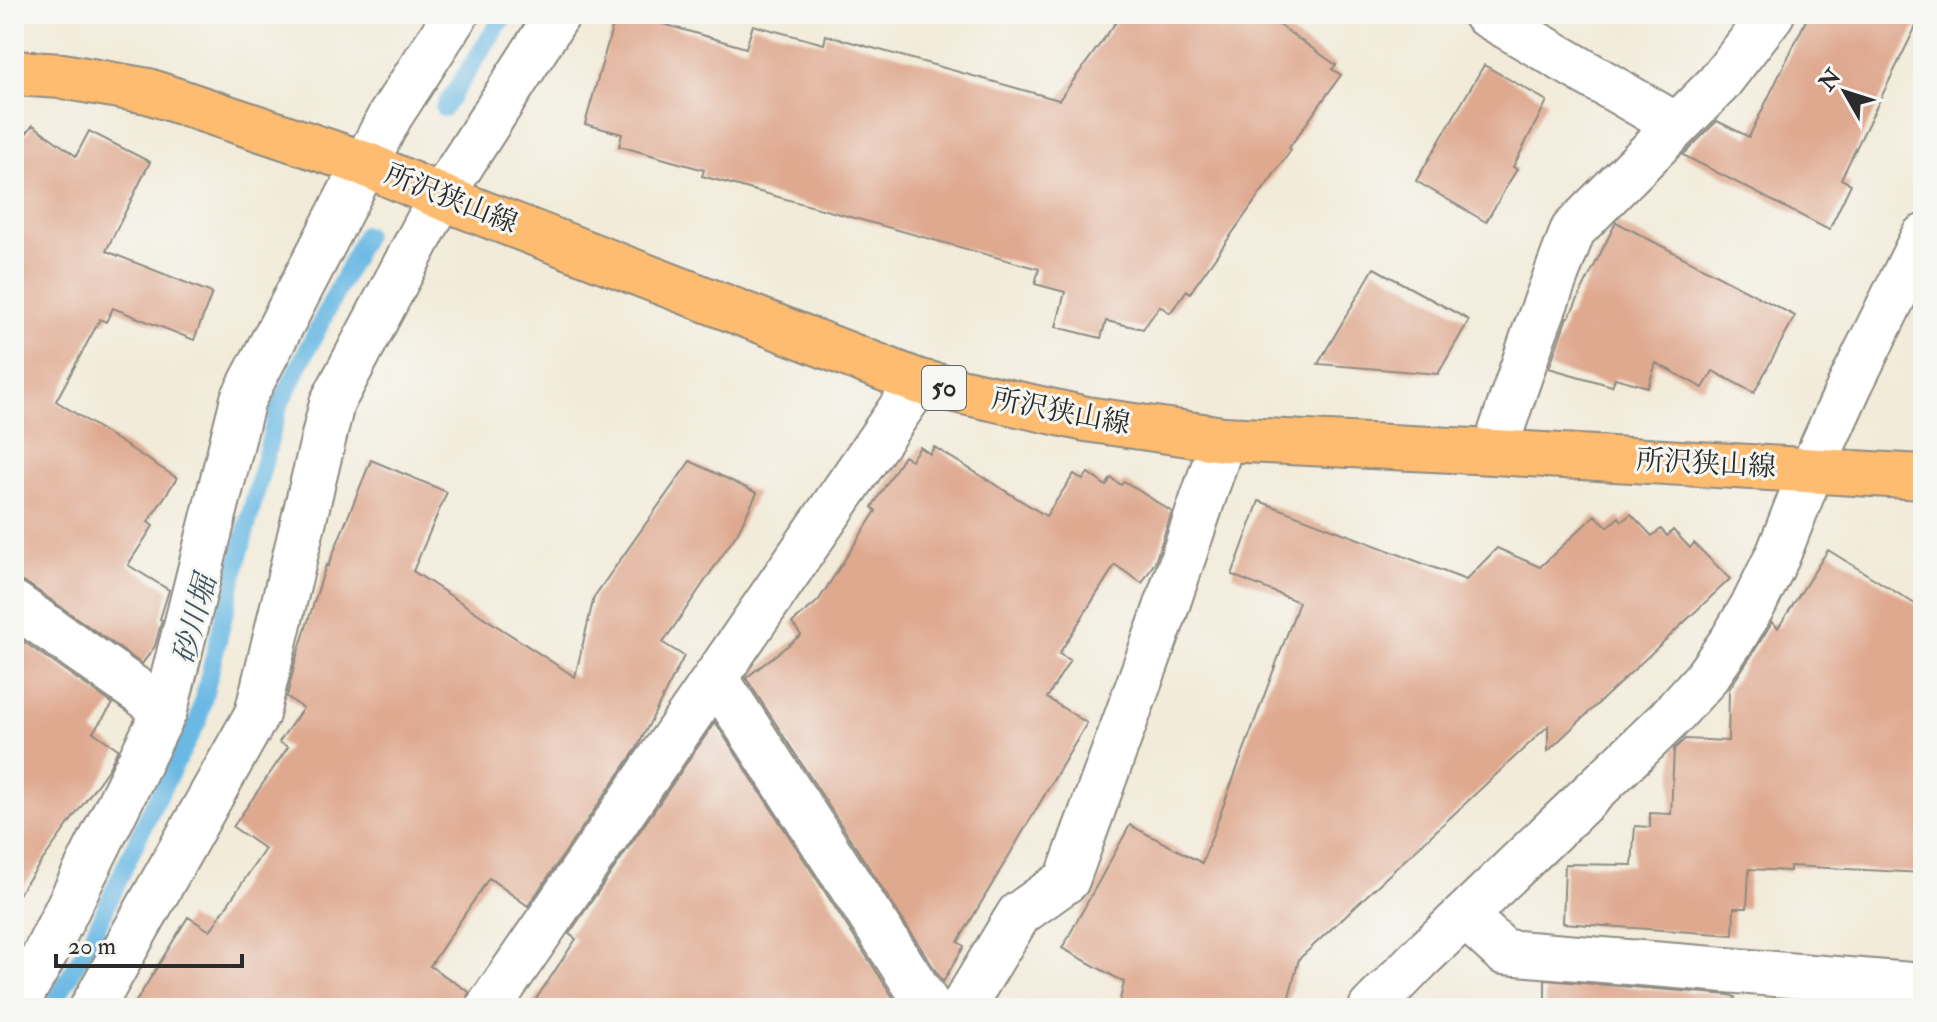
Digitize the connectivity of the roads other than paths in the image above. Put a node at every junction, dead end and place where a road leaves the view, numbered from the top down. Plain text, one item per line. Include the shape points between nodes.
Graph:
1 (456, 14) edge
2 (558, 14) edge
3 (1485, 14) edge
4 (1772, 14) edge
5 (14, 73) edge
6 (1676, 125) junction
7 (365, 164) junction
8 (441, 197) junction
9 (1923, 237) edge
10 (919, 382) junction
11 (1223, 439) junction
12 (1494, 452) junction
13 (1811, 471) junction
14 (1923, 477) edge
15 (14, 604) edge
16 (716, 678) junction
17 (165, 710) junction
18 (1465, 916) junction
19 (30, 943) edge
20 (1923, 986) edge
21 (1868, 995) edge
22 (14, 1008) edge
23 (92, 1008) edge
24 (488, 1008) edge
25 (930, 1008) edge
26 (962, 1008) edge
27 (1371, 1008) edge

1 - 7 street
2 - 8 street
3 - 6 street
4 - 6 street via 1718,84
5 - 7 main road, 所沢狭山線 / 50 via 148,91
6 - 12 street via 1573,230
7 - 8 main road, 所沢狭山線 / 50
7 - 17 street via 243,399
8 - 10 main road, 所沢狭山線 / 50
8 - 23 street via 332,403 257,714
9 - 13 street
10 - 11 main road, 所沢狭山線 / 50 via 1086,419
10 - 16 street
11 - 12 main road, 所沢狭山線 / 50
11 - 26 street via 1067,880 1019,914
12 - 13 main road, 所沢狭山線 / 50
13 - 14 main road, 所沢狭山線 / 50
13 - 18 street via 1755,602 1705,679
15 - 17 street
16 - 24 street
16 - 25 street
17 - 19 street
18 - 21 street via 1504,952
18 - 27 street
19 - 22 street
20 - 21 street

